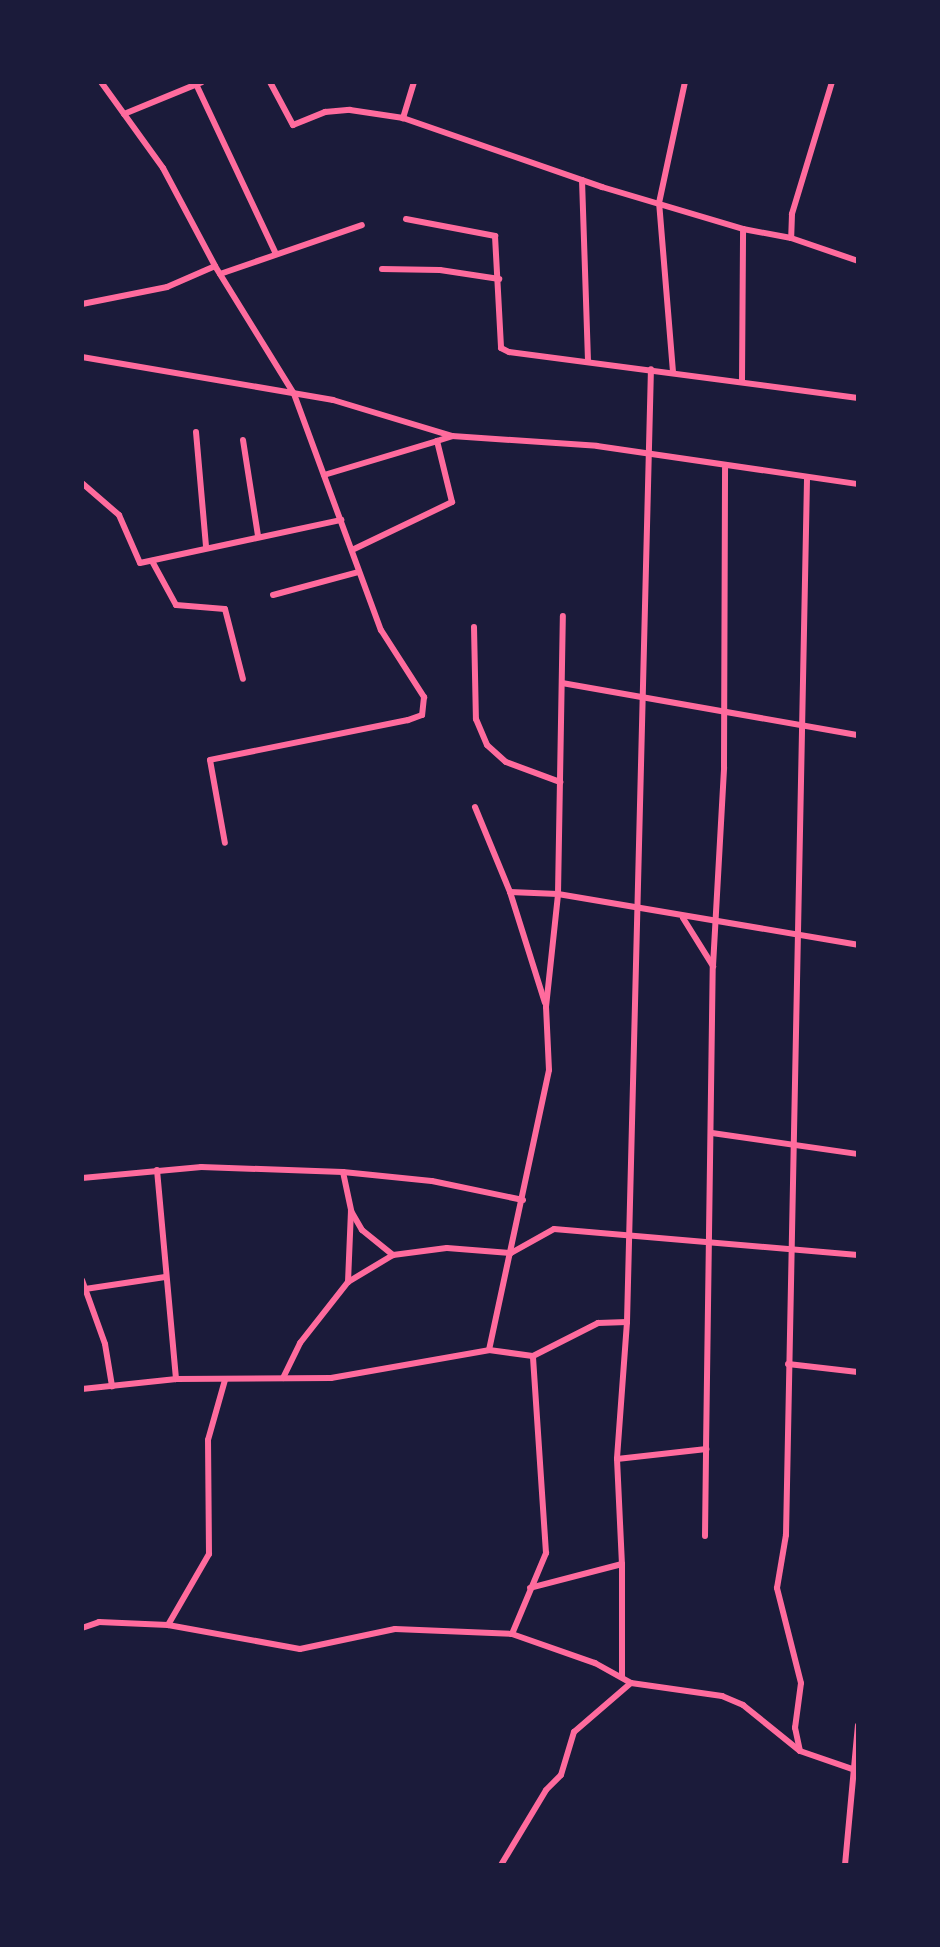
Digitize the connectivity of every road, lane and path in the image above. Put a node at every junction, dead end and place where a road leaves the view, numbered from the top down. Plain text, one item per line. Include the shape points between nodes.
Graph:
1 (101, 82) edge
2 (270, 82) edge
3 (414, 82) edge
4 (685, 82) edge
5 (832, 82) edge
6 (199, 83) edge
7 (182, 86) edge
8 (124, 114) junction
9 (403, 118) junction
10 (582, 180) junction
11 (659, 203) junction
12 (406, 219) dead end
13 (362, 225) dead end
14 (743, 229) junction
15 (791, 238) junction
16 (276, 254) junction
17 (858, 261) edge
18 (215, 266) junction
19 (382, 269) dead end
20 (220, 274) junction
21 (499, 279) junction
22 (82, 304) edge
23 (82, 357) edge
24 (588, 361) junction
25 (651, 369) junction
26 (673, 372) junction
27 (742, 382) junction
28 (294, 394) junction
29 (858, 398) edge
30 (196, 432) dead end
31 (452, 436) junction
32 (243, 440) dead end
33 (437, 441) junction
34 (650, 455) junction
35 (725, 468) junction
36 (324, 475) junction
37 (807, 478) junction
38 (82, 483) edge
39 (858, 484) edge
40 (341, 520) junction
41 (258, 536) junction
42 (206, 547) junction
43 (352, 550) junction
44 (152, 561) junction
45 (359, 572) junction
46 (273, 595) dead end
47 (563, 616) dead end
48 (474, 627) dead end
49 (243, 679) dead end
50 (562, 683) junction
51 (645, 700) junction
52 (724, 713) junction
53 (805, 729) junction
54 (858, 735) edge
55 (560, 782) junction
56 (475, 807) dead end
57 (225, 843) dead end
58 (510, 892) junction
59 (558, 894) junction
60 (641, 909) junction
61 (683, 918) junction
62 (715, 922) junction
63 (798, 935) junction
64 (858, 945) edge
65 (713, 966) junction
66 (546, 1007) junction
67 (712, 1133) junction
68 (792, 1143) junction
69 (858, 1154) edge
70 (157, 1170) junction
71 (343, 1172) junction
72 (82, 1178) edge
73 (523, 1200) junction
74 (351, 1211) junction
75 (632, 1235) junction
76 (709, 1243) junction
77 (790, 1251) junction
78 (511, 1253) junction
79 (393, 1255) junction
80 (858, 1255) edge
81 (165, 1277) junction
82 (82, 1280) edge
83 (348, 1282) junction
84 (85, 1289) junction
85 (627, 1322) junction
86 (489, 1350) junction
87 (533, 1356) junction
88 (788, 1364) junction
89 (858, 1372) edge
90 (283, 1378) junction
91 (176, 1379) junction
92 (225, 1380) junction
93 (112, 1386) junction
94 (82, 1389) edge
95 (706, 1449) junction
96 (617, 1459) junction
97 (705, 1536) dead end
98 (622, 1564) junction
99 (530, 1588) junction
100 (168, 1625) junction
101 (82, 1627) edge
102 (512, 1634) junction
103 (622, 1676) junction
104 (631, 1683) junction
105 (858, 1726) edge
106 (800, 1751) junction
107 (854, 1770) edge
108 (501, 1865) edge
109 (845, 1865) edge

1 - 8 street
2 - 9 street via 293,125 325,112 350,110
3 - 9 street
4 - 11 street
5 - 15 street via 792,214
6 - 7 street
6 - 16 street
7 - 8 street
8 - 18 street via 163,168
9 - 10 street
10 - 11 street
10 - 24 street
11 - 14 street
11 - 26 street
12 - 21 street via 495,236
13 - 16 street
14 - 15 street
14 - 27 street
15 - 17 street
16 - 20 street
18 - 20 street
18 - 22 street via 167,287
19 - 21 street
20 - 28 street
21 - 24 street via 501,348
23 - 28 street
24 - 25 street
25 - 26 street
25 - 34 street
26 - 27 street
27 - 29 street
28 - 31 street via 333,400
28 - 36 street
30 - 42 street
31 - 33 street
31 - 34 street
32 - 41 street
33 - 36 street
33 - 43 street via 452,502
34 - 35 street
34 - 51 street
35 - 37 street
35 - 52 street
36 - 40 street
37 - 39 street
37 - 53 street
38 - 44 street via 119,515 140,563
40 - 41 street
40 - 43 street
41 - 42 street
42 - 44 street
43 - 45 street
44 - 49 street via 176,605 225,609
45 - 46 street
45 - 57 street via 381,630 424,697 422,715 210,760
47 - 50 street
48 - 55 street via 476,719 487,745 506,762
50 - 51 street
50 - 55 street
51 - 52 street
51 - 60 street
52 - 53 street
52 - 62 street
53 - 54 street
53 - 63 street
55 - 59 street
56 - 58 street
58 - 59 street
58 - 66 street
59 - 60 street
59 - 66 street
60 - 61 street
60 - 75 street
61 - 62 street
61 - 65 street
62 - 63 street
62 - 65 street
63 - 64 street
63 - 68 street
65 - 67 street
66 - 73 street via 549,1070
67 - 68 street
67 - 76 street
68 - 69 street
68 - 77 street
70 - 71 street
70 - 72 street
70 - 81 street
71 - 73 street via 432,1181
71 - 74 street
73 - 78 street
74 - 79 street via 362,1230
74 - 83 street
75 - 76 street
75 - 78 street via 554,1229
75 - 85 street
76 - 77 street
76 - 95 street
77 - 80 street
77 - 88 street
78 - 79 street via 447,1248
78 - 86 street
79 - 83 street
81 - 84 street
81 - 91 street
82 - 84 street
83 - 90 street via 300,1343
84 - 93 street via 105,1344
85 - 87 street via 598,1323
85 - 96 street
86 - 87 street
86 - 90 street via 398,1362 343,1376
87 - 99 street via 546,1553
88 - 89 street
88 - 106 street via 786,1535 777,1588 801,1683 795,1728
90 - 92 street
91 - 92 street
91 - 93 street
92 - 100 street via 208,1440 209,1554
93 - 94 street
95 - 96 street
95 - 97 street
96 - 98 street
98 - 99 street
98 - 103 street
99 - 102 street
100 - 101 street via 99,1622
100 - 102 street via 300,1649 395,1629
102 - 103 street
103 - 104 street
104 - 106 street via 722,1696 743,1705
104 - 108 street via 574,1732 561,1775 546,1790
105 - 107 street
106 - 107 street
107 - 109 street

